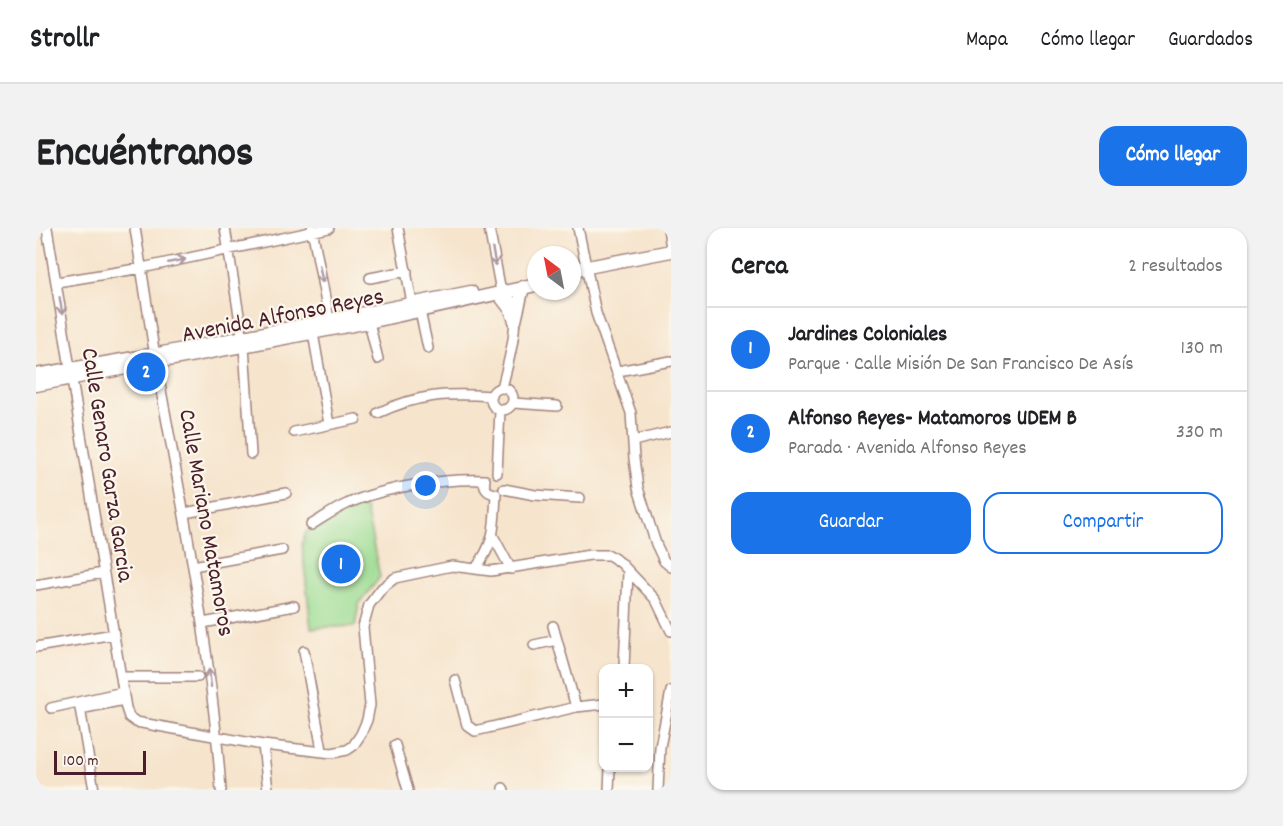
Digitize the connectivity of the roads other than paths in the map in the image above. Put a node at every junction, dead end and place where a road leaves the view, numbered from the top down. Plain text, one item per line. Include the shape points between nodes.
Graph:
1 (47, 228) edge
2 (135, 228) edge
3 (225, 228) edge
4 (329, 228) edge
5 (398, 228) edge
6 (489, 228) edge
7 (578, 228) edge
8 (668, 228) edge
9 (312, 230) edge
10 (671, 249) edge
11 (229, 250) junction
12 (671, 259) edge
13 (142, 268) junction
14 (407, 271) junction
15 (581, 271) edge
16 (586, 272) junction
17 (581, 274) edge
18 (370, 278) dead end
19 (527, 281) edge
20 (57, 282) junction
21 (527, 286) edge
22 (523, 287) junction
23 (502, 290) junction
24 (416, 307) junction
25 (330, 319) junction
26 (515, 321) junction
27 (369, 322) junction
28 (313, 333) junction
29 (243, 341) junction
30 (428, 348) dead end
31 (156, 359) junction
32 (378, 359) dead end
33 (671, 361) edge
34 (618, 371) junction
35 (71, 374) junction
36 (36, 375) edge
37 (36, 385) edge
38 (502, 388) junction
39 (492, 396) junction
40 (513, 403) junction
41 (557, 406) dead end
42 (500, 410) junction
43 (378, 413) dead end
44 (356, 418) dead end
45 (328, 424) junction
46 (294, 432) dead end
47 (671, 432) edge
48 (633, 441) junction
49 (251, 454) dead end
50 (497, 473) junction
51 (485, 480) junction
52 (500, 491) junction
53 (286, 493) dead end
54 (580, 498) dead end
55 (185, 513) junction
56 (311, 525) dead end
57 (493, 536) junction
58 (282, 550) dead end
59 (193, 566) junction
60 (671, 567) edge
61 (476, 568) junction
62 (511, 569) junction
63 (628, 572) junction
64 (103, 573) junction
65 (36, 585) edge
66 (294, 606) dead end
67 (203, 623) junction
68 (553, 626) dead end
69 (671, 632) edge
70 (114, 634) junction
71 (557, 640) junction
72 (534, 645) dead end
73 (36, 647) edge
74 (304, 651) dead end
75 (624, 664) edge
76 (121, 677) junction
77 (198, 677) dead end
78 (455, 680) dead end
79 (671, 691) edge
80 (124, 700) junction
81 (599, 704) edge
82 (80, 706) junction
83 (576, 707) junction
84 (51, 708) dead end
85 (217, 736) junction
86 (263, 745) junction
87 (395, 745) dead end
88 (322, 750) junction
89 (610, 772) edge
90 (94, 790) edge
91 (221, 790) edge
92 (268, 790) edge
93 (408, 790) edge
94 (609, 790) edge
95 (658, 790) edge

1 - 20 street, Calle Genaro Garza Garcia
2 - 13 street, Calle Mariano Matamoros
3 - 11 street
4 - 9 street
5 - 14 street
6 -> 23 street
7 - 16 street
8 - 10 street
9 - 11 street
9 -> 25 street
10 - 16 main road
13 -> 11 street
11 - 29 street
12 - 16 main road
13 - 20 street
13 - 31 street, Calle Mariano Matamoros
14 - 18 street
14 - 24 street
15 - 16 main road
16 - 17 main road
16 - 34 street via 596,313
19 - 23 main road, Avenida Alfonso Reyes
20 -> 35 street, Calle Genaro Garza Garcia
21 - 22 main road, Avenida Alfonso Reyes
22 - 23 main road, Avenida Alfonso Reyes
22 - 26 main road
23 - 24 main road, Avenida Alfonso Reyes
23 - 26 main road
24 - 25 main road, Avenida Alfonso Reyes
24 - 27 main road, Avenida Alfonso Reyes via 381,315
24 - 30 street
25 - 29 main road, Avenida Alfonso Reyes
26 - 38 street
27 - 28 main road, Avenida Alfonso Reyes
27 - 32 street
28 - 29 main road, Avenida Alfonso Reyes
28 - 45 street
29 - 31 main road, Avenida Alfonso Reyes
29 - 49 street
31 - 35 main road, Avenida Alfonso Reyes
31 - 55 street, Calle Mariano Matamoros
33 - 34 street
34 - 48 street via 631,413
35 - 36 main road, Avenida Alfonso Reyes
35 - 37 main road, Avenida Alfonso Reyes
35 - 64 street, Calle Genaro Garza Garcia
38 - 39 street
38 - 40 street via 510,391
39 - 42 street via 493,405
39 - 43 street via 437,394
40 - 41 street
40 - 42 street via 507,410
42 - 50 street
44 - 45 street
45 - 46 street
47 - 48 street
48 - 60 street via 638,488 656,544
50 - 51 street
50 - 52 street via 504,479
51 - 52 street via 485,488 492,494
51 - 56 street via 453,479 360,498
52 - 54 street
52 - 57 street
53 - 55 street
55 - 59 street, Calle Mariano Matamoros
57 - 61 street
57 - 62 street
58 - 59 street
59 - 67 street, Calle Mariano Matamoros
61 - 62 street
61 - 88 street via 452,566 409,574 395,578 375,595 363,627 370,688 367,720 347,750
62 - 63 street via 602,554 615,558
63 - 69 street via 656,600
63 - 75 street
64 - 65 street
64 - 70 street, Calle Genaro Garza Garcia
66 - 67 street
85 -> 67 street, Calle Mariano Matamoros
68 - 71 street
70 - 73 street
70 - 76 street, Calle Genaro Garza Garcia
71 - 72 street
71 - 83 street
74 - 88 street
76 - 77 street
76 - 80 street, Calle Genaro Garza Garcia
78 - 83 street via 467,725 475,731
79 - 95 street via 660,747
80 - 82 street
80 - 85 street via 129,717 136,722
81 - 83 street
82 - 84 street
82 - 90 street
85 - 86 street
85 - 91 street, Calle Mariano Matamoros
86 - 88 street
86 - 92 street
87 - 93 street
89 - 94 street

